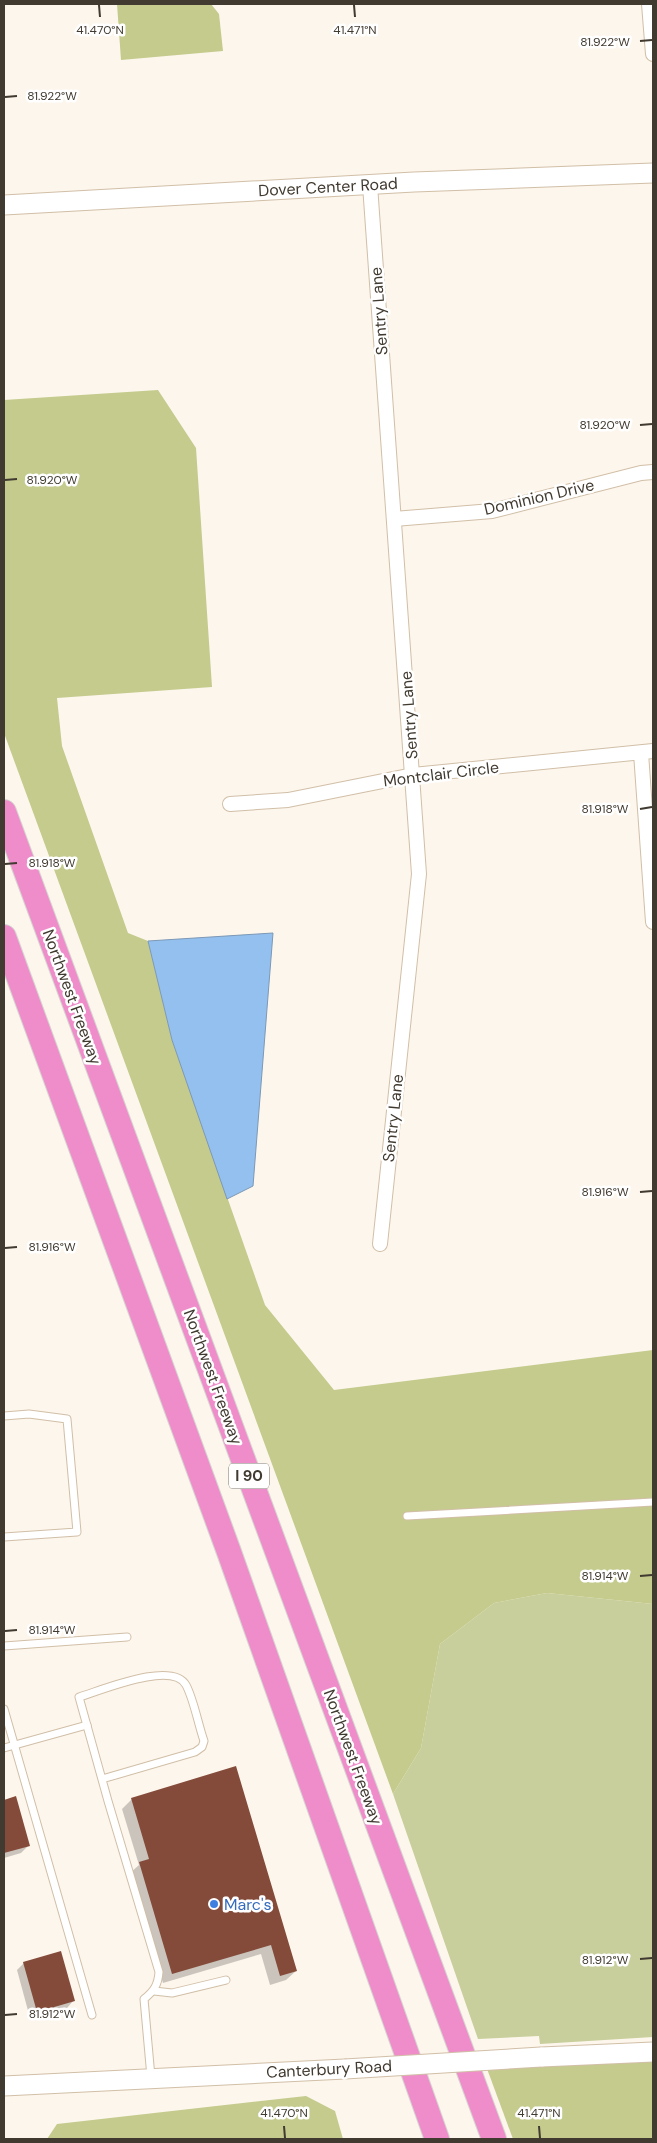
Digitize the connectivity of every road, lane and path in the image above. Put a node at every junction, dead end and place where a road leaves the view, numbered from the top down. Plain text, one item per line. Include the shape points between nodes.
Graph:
1 (649, 4) edge
2 (653, 54) edge
3 (653, 173) edge
4 (370, 185) junction
5 (4, 205) edge
6 (653, 472) edge
7 (394, 520) junction
8 (647, 752) edge
9 (413, 775) junction
10 (230, 804) dead end
11 (4, 812) edge
12 (653, 922) edge
13 (4, 937) edge
14 (380, 1244) dead end
15 (4, 1416) edge
16 (653, 1502) edge
17 (407, 1516) dead end
18 (4, 1537) edge
19 (127, 1637) dead end
20 (4, 1646) edge
21 (4, 1708) edge
22 (87, 1725) junction
23 (13, 1746) junction
24 (4, 1748) edge
25 (102, 1779) junction
26 (226, 1980) dead end
27 (154, 1991) junction
28 (92, 2015) dead end
29 (653, 2052) edge
30 (151, 2078) junction
31 (4, 2086) edge
32 (437, 2139) edge
33 (494, 2139) edge

1 - 2 street
3 - 4 street, Dover Center Road
4 - 5 street, Dover Center Road
4 - 7 street, Sentry Lane
6 - 7 street, Dominion Drive via 492,511
7 - 9 street, Sentry Lane
8 - 9 street, Montclair Circle
8 - 12 street
9 - 10 street, Montclair Circle via 288,800
9 - 14 street, Sentry Lane via 420,874
11 - 33 highway, Northwest Freeway / I 90
13 - 32 highway, I 90 via 229,1552
15 - 18 lane via 29,1414 67,1419 77,1532
16 - 17 lane
19 - 20 lane
21 - 23 lane
22 - 23 lane
22 - 25 lane
22 - 25 lane via 79,1697 144,1677 177,1677 185,1684 204,1741 195,1752
23 - 24 lane
23 - 28 lane
25 - 27 lane via 159,1972
26 - 27 lane via 172,1993
27 - 30 lane via 144,1999
29 - 30 street, Canterbury Road, bridge
30 - 31 street, Canterbury Road

